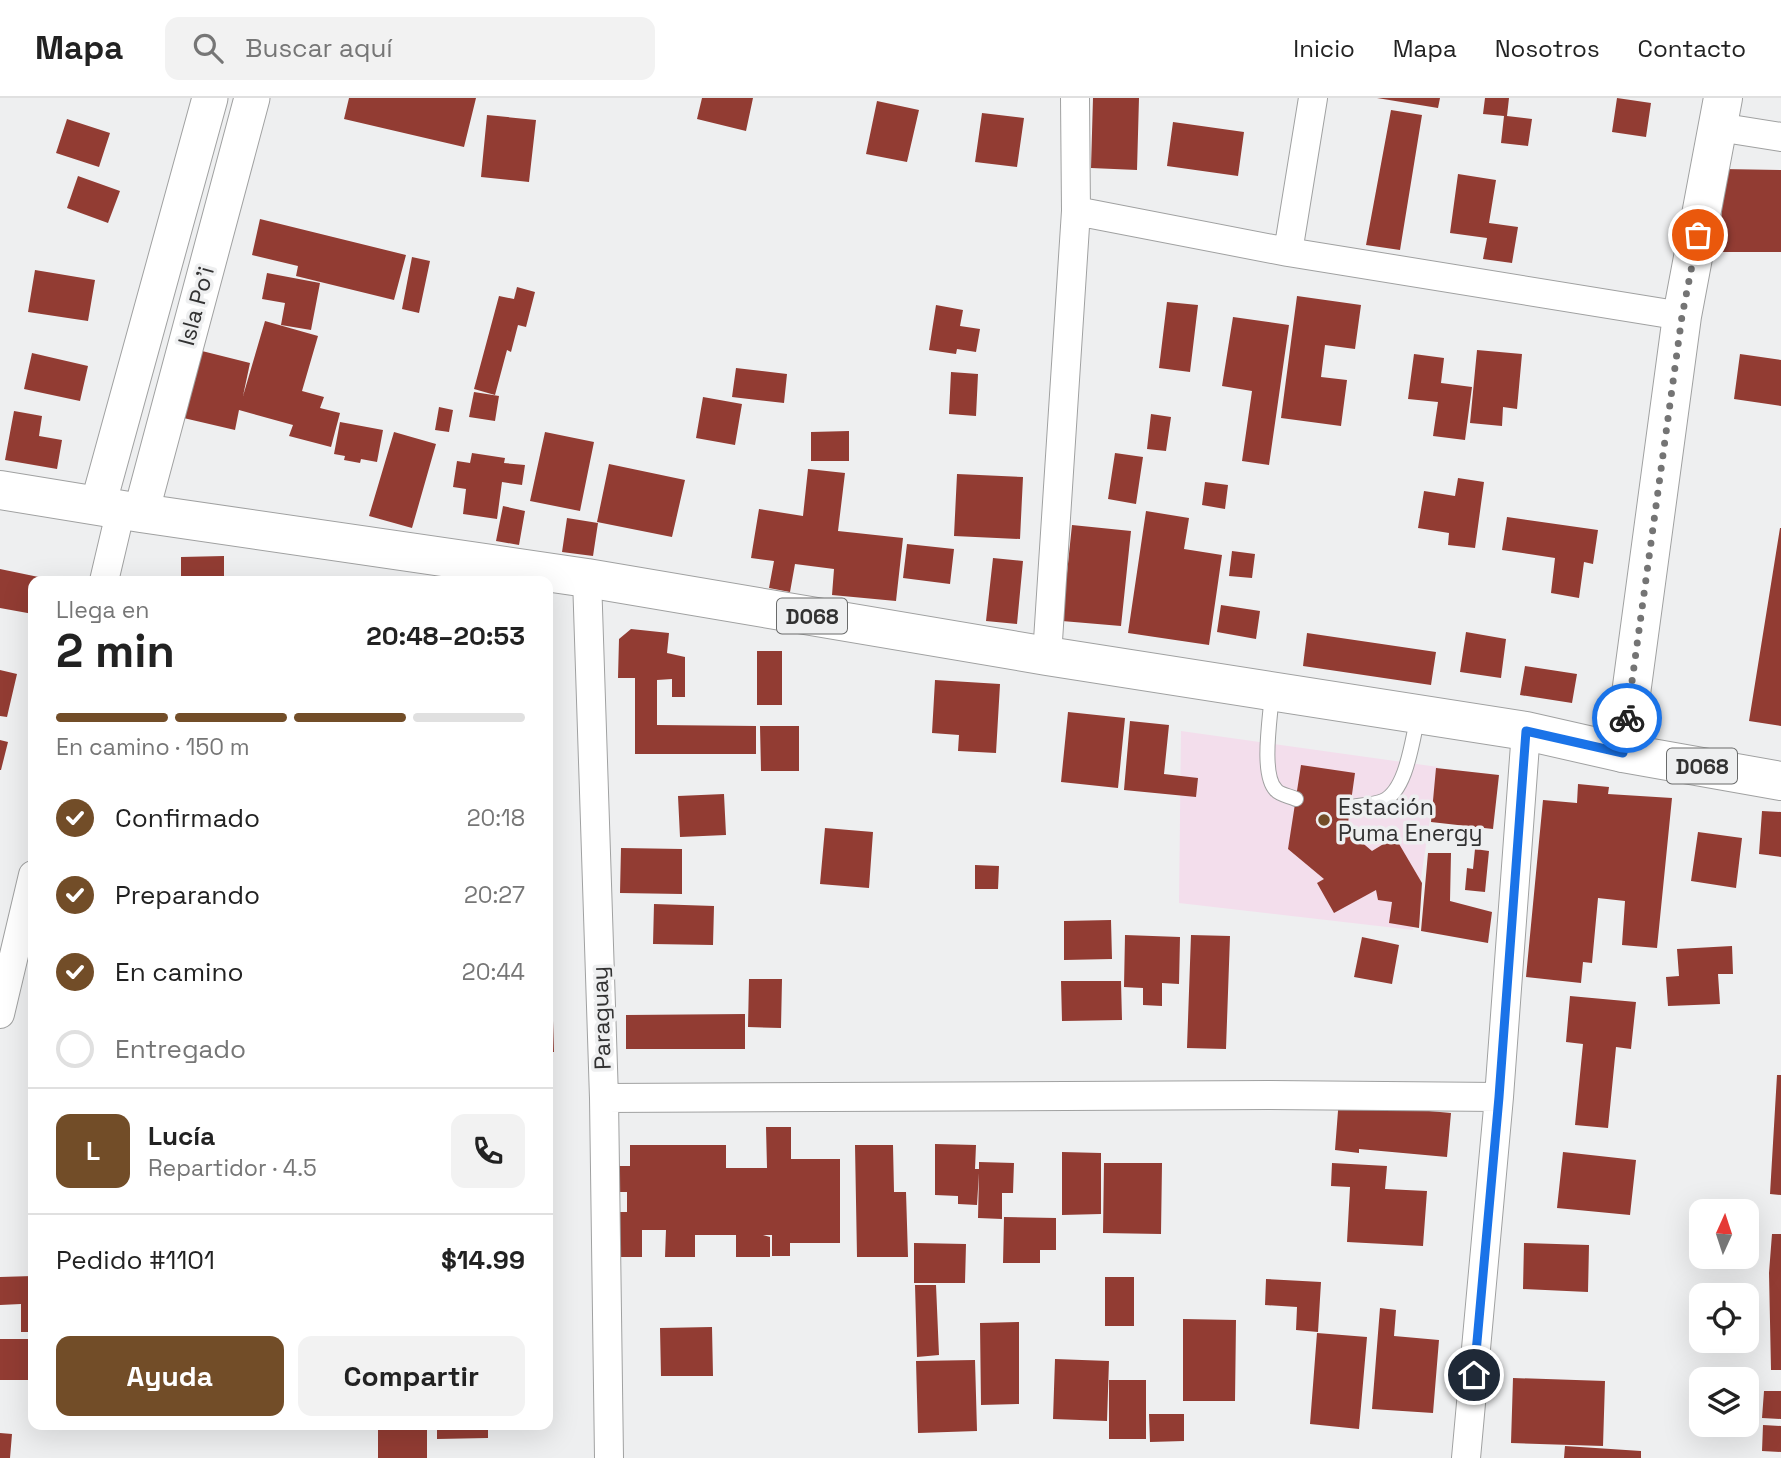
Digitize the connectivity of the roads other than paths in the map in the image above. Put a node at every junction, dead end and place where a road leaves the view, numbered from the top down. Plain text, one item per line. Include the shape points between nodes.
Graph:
1 (209, 98) edge
2 (252, 98) edge
3 (1074, 98) edge
4 (1313, 98) edge
5 (1720, 112) edge
6 (1781, 137) edge
7 (1076, 211) junction
8 (1288, 251) junction
9 (1682, 316) junction
10 (0, 490) edge
11 (120, 509) junction
12 (105, 576) edge
13 (587, 578) junction
14 (1047, 656) junction
15 (1272, 691) junction
16 (1418, 714) junction
17 (1526, 731) junction
18 (1623, 753) junction
19 (1781, 781) edge
20 (1296, 799) dead end
21 (1350, 807) dead end
22 (28, 896) edge
23 (0, 1014) edge
24 (1499, 1097) junction
25 (604, 1098) junction
26 (608, 1458) edge
27 (1466, 1458) edge

1 - 11 street, Isla Po'i
2 - 11 street, Isla Po'i
3 - 7 street
4 - 8 street
5 - 6 street
5 - 9 main road
7 - 8 street
7 - 14 street
8 - 9 street
9 - 18 main road
10 - 11 main road, D068
11 - 12 street
11 - 13 main road, D068
13 - 14 main road, D068
13 - 25 street, Paraguay
14 - 15 main road, D068
15 - 16 main road, D068
15 - 20 lane via 1270,781 1277,792
16 - 17 main road, D068
16 - 21 lane via 1404,775 1395,791 1383,801
17 - 18 main road, D068
17 - 24 street
18 - 19 main road, D068
22 - 23 street
24 - 25 street
24 - 27 street
25 - 26 street, Paraguay

